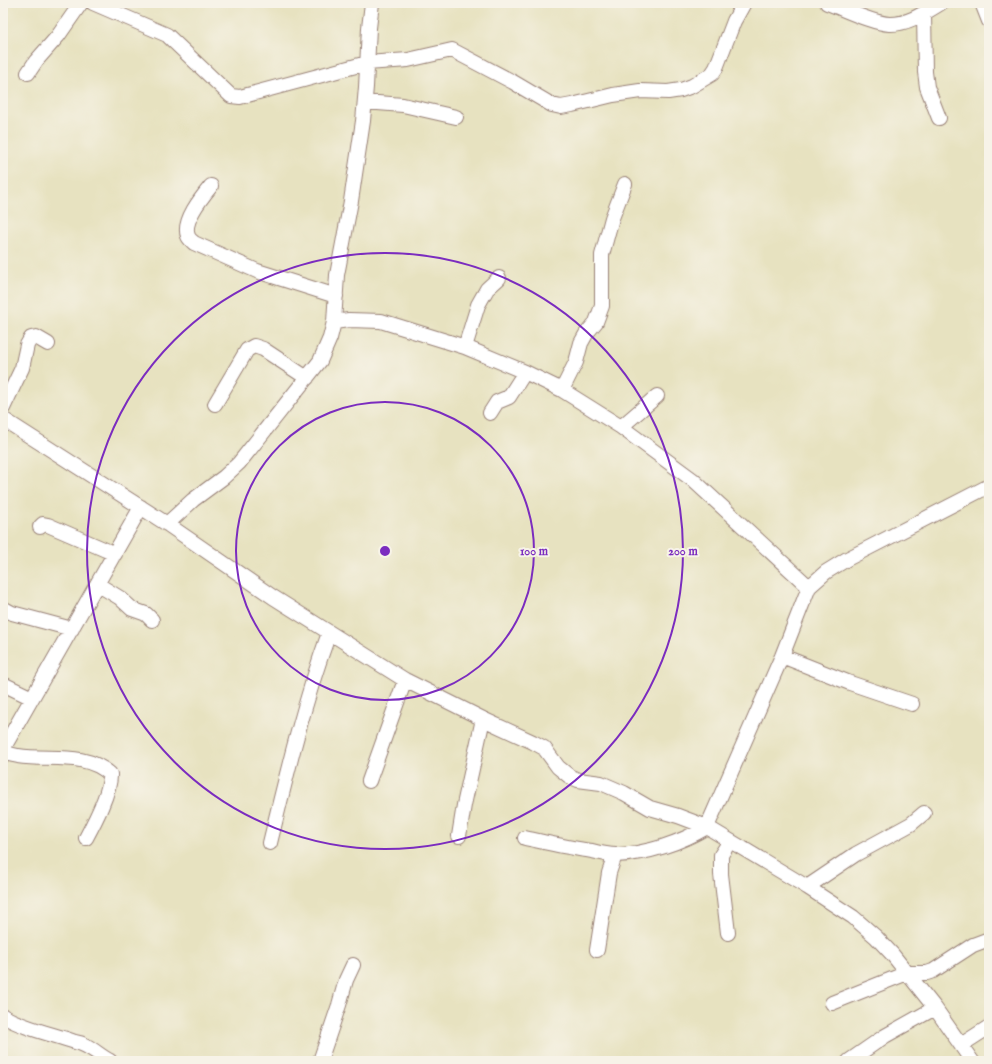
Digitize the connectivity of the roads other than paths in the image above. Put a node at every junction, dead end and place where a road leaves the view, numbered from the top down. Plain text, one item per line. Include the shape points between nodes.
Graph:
1 (81, 3) edge
2 (93, 3) edge
3 (372, 3) edge
4 (744, 3) edge
5 (827, 3) edge
6 (941, 3) edge
7 (982, 3) edge
8 (924, 13) junction
9 (989, 21) edge
10 (367, 63) junction
11 (28, 73) dead end
12 (365, 102) junction
13 (456, 117) dead end
14 (939, 118) dead end
15 (624, 184) dead end
16 (211, 186) dead end
17 (499, 278) dead end
18 (336, 296) junction
19 (334, 322) junction
20 (48, 344) dead end
21 (465, 347) junction
22 (525, 372) junction
23 (307, 378) junction
24 (562, 390) junction
25 (657, 396) dead end
26 (215, 404) dead end
27 (3, 408) edge
28 (490, 413) dead end
29 (3, 419) edge
30 (621, 427) junction
31 (989, 486) edge
32 (141, 507) junction
33 (166, 524) junction
34 (40, 527) dead end
35 (114, 554) junction
36 (97, 584) junction
37 (809, 587) junction
38 (3, 608) edge
39 (152, 620) dead end
40 (72, 629) junction
41 (329, 633) junction
42 (782, 656) junction
43 (405, 680) junction
44 (3, 684) edge
45 (32, 698) junction
46 (912, 704) dead end
47 (483, 719) junction
48 (3, 751) edge
49 (369, 781) dead end
50 (924, 813) dead end
51 (707, 827) junction
52 (459, 836) dead end
53 (86, 838) dead end
54 (525, 838) dead end
55 (730, 840) junction
56 (270, 844) dead end
57 (614, 855) junction
58 (807, 887) junction
59 (728, 933) dead end
60 (989, 939) edge
61 (597, 950) dead end
62 (352, 965) dead end
63 (907, 974) junction
64 (832, 1003) dead end
65 (935, 1008) junction
66 (3, 1016) edge
67 (989, 1027) edge
68 (961, 1045) junction
69 (102, 1059) edge
70 (320, 1061) edge
71 (849, 1061) edge
72 (972, 1061) edge

1 - 11 street
2 - 10 street via 168,35 231,96 240,97 266,91
3 - 10 street
4 - 10 street via 712,74 681,90 640,91 561,107 552,105 452,50 408,60
5 - 8 street via 890,24 907,21
6 - 8 street
7 - 9 street
8 - 14 street via 927,87
10 - 12 street
12 - 13 street via 403,105
12 - 18 street via 364,121 337,275
15 - 24 street via 602,255 602,306 596,322 581,343 576,362
16 - 18 street via 195,205 186,228 188,238 257,271
17 - 21 street via 487,289 478,305
18 - 19 street
19 - 21 street via 381,321
19 - 23 street via 320,361
20 - 27 street via 36,337 31,338 22,368
21 - 22 street
22 - 24 street
22 - 28 street via 509,397 497,402
23 - 26 street via 263,348 254,346 247,350
23 - 33 street via 239,463
24 - 30 street
25 - 30 street
29 - 32 street
30 - 37 street via 693,480
31 - 37 street via 847,560 826,572
32 - 33 street
32 - 35 street
33 - 41 street
34 - 35 street via 48,525
35 - 36 street
36 - 39 street
36 - 40 street
37 - 42 street
38 - 40 street via 12,613
40 - 45 street
41 - 43 street
41 - 56 street via 301,720
42 - 46 street via 850,684
42 - 51 street
43 - 47 street
43 - 49 street
44 - 45 street
45 - 48 street
47 - 51 street via 544,748 558,767 569,776 601,783 650,808
47 - 52 street
48 - 53 street via 18,756 84,760 110,774 111,780 100,810
50 - 58 street via 911,824 856,854
51 - 55 street
51 - 57 street via 674,843 636,853
54 - 57 street via 564,848
55 - 58 street
55 - 59 street via 721,855
57 - 61 street
58 - 63 street via 853,917 876,937
60 - 63 street via 973,945 932,971
62 - 70 street
63 - 64 street
63 - 65 street
65 - 68 street
65 - 71 street via 885,1036
66 - 69 street via 17,1023 83,1043
67 - 68 street
68 - 72 street

